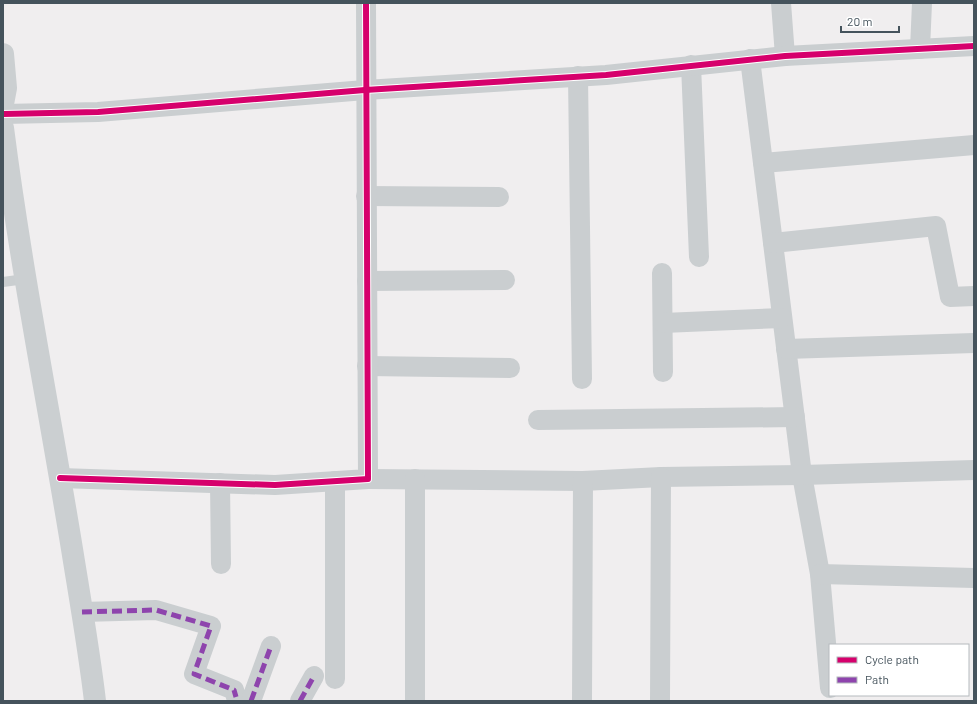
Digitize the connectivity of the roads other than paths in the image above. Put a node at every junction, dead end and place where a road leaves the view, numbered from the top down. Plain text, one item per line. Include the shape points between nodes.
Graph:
1 (366, 3) edge
2 (781, 3) edge
3 (922, 3) edge
4 (974, 46) edge
5 (920, 49) junction
6 (3, 54) edge
7 (785, 56) junction
8 (750, 59) junction
9 (691, 65) junction
10 (578, 76) junction
11 (366, 90) junction
12 (3, 104) edge
13 (3, 114) edge
14 (3, 128) edge
15 (974, 145) edge
16 (763, 163) junction
17 (366, 196) junction
18 (499, 197) dead end
19 (773, 243) junction
20 (699, 257) dead end
21 (662, 273) dead end
22 (25, 279) junction
23 (505, 280) dead end
24 (367, 281) junction
25 (3, 282) edge
26 (974, 296) edge
27 (782, 318) junction
28 (662, 323) junction
29 (974, 343) edge
30 (786, 349) junction
31 (367, 366) junction
32 (510, 368) dead end
33 (663, 372) dead end
34 (582, 379) dead end
35 (795, 417) junction
36 (538, 420) dead end
37 (974, 470) edge
38 (802, 475) junction
39 (661, 477) junction
40 (60, 478) junction
41 (368, 479) junction
42 (415, 479) junction
43 (335, 481) junction
44 (582, 481) junction
45 (220, 483) junction
46 (221, 564) dead end
47 (820, 574) junction
48 (974, 578) edge
49 (82, 612) junction
50 (271, 646) dead end
51 (314, 676) dead end
52 (829, 677) edge
53 (335, 678) dead end
54 (95, 701) edge
55 (245, 701) edge
56 (251, 701) edge
57 (300, 701) edge
58 (415, 701) edge
59 (582, 701) edge
60 (660, 701) edge

1 - 11 street
2 - 7 street
3 - 5 street
4 - 5 street
5 - 7 street
6 - 12 street via 6,88
7 - 8 street
8 - 9 street
8 - 16 street
9 - 10 street
9 - 20 street
10 - 11 street
10 - 34 street
11 - 13 street via 98,112
11 - 17 street
14 - 22 street
15 - 16 street
16 - 19 street
17 - 18 street
17 - 24 street
19 - 26 street via 936,226 950,297
19 - 27 street
21 - 28 street
22 - 25 lane
22 - 40 street
23 - 24 street
24 - 31 street
27 - 28 street
27 - 30 street
28 - 33 street
29 - 30 street
30 - 35 street
31 - 32 street
31 - 41 street
35 - 36 street
35 - 38 street
37 - 38 street
38 - 39 street
38 - 47 street
39 - 44 street
39 - 60 street
40 - 45 street
40 - 49 street
41 - 42 street
41 - 43 street
42 - 44 street
42 - 58 street
43 - 45 street via 275,485
43 - 53 street
44 - 59 street
45 - 46 street
47 - 48 street
47 - 52 street
49 - 54 street
49 - 55 street via 156,610 211,626 194,674 234,690 236,696
50 - 56 street
51 - 57 street

